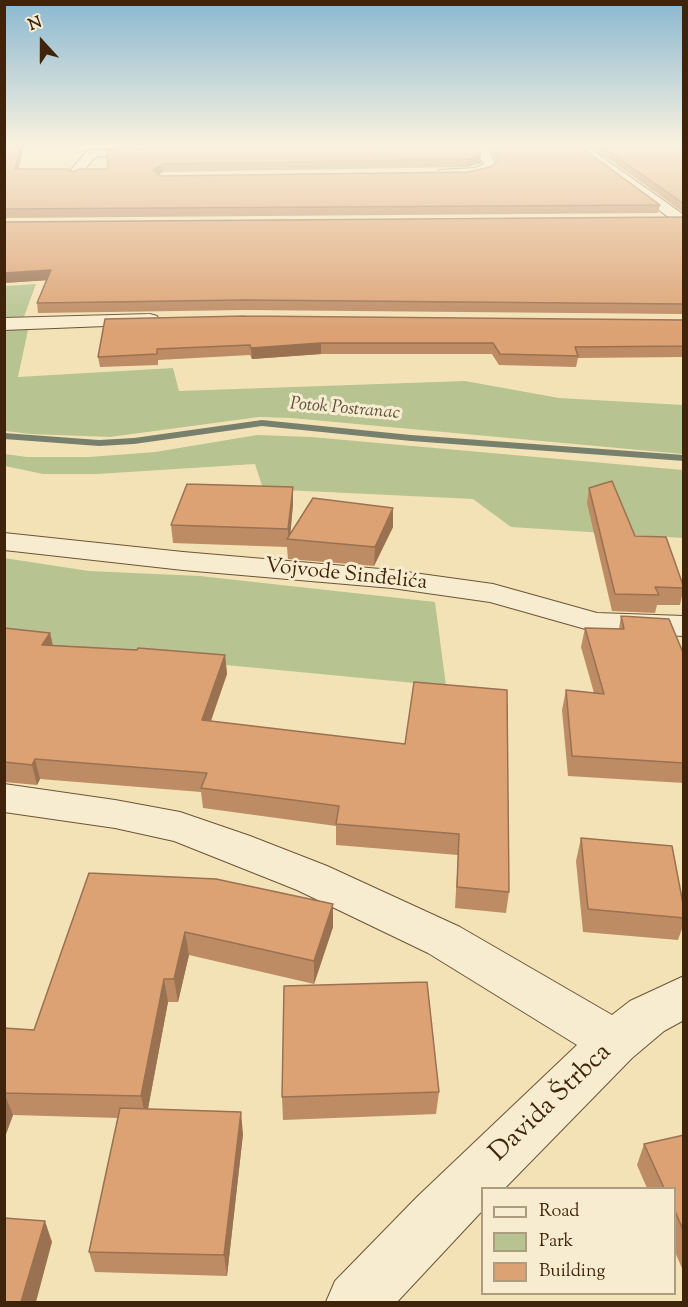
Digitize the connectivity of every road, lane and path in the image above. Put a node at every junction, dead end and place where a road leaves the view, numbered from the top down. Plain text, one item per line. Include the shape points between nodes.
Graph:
1 (664, 206) edge
2 (657, 219) edge
3 (682, 219) edge
4 (166, 320) edge
5 (4, 324) edge
6 (4, 541) edge
7 (684, 626) edge
8 (4, 798) edge
9 (684, 996) edge
10 (615, 1042) junction
11 (356, 1302) edge

1 - 3 street
2 - 3 street
4 - 5 street
6 - 7 street, Vojvode Sinđelića via 392,579 493,593 596,622
8 - 10 street via 180,827 246,851 444,940
9 - 10 street, Davida Štrbca via 647,1016
10 - 11 street, Davida Štrbca

